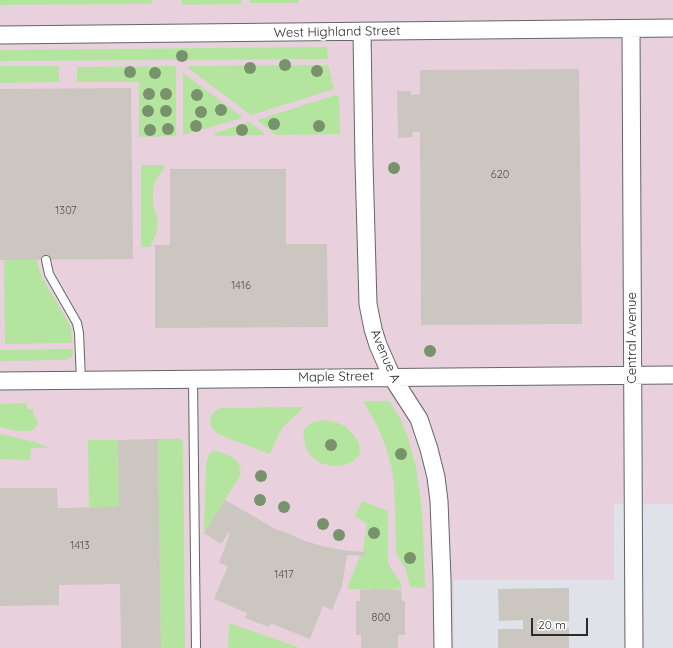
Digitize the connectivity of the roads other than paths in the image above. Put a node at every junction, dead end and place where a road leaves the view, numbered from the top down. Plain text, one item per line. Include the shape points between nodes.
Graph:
1 (673, 28) edge
2 (631, 29) junction
3 (362, 31) junction
4 (0, 35) edge
5 (46, 260) dead end
6 (632, 375) junction
7 (673, 375) edge
8 (392, 377) junction
9 (193, 379) junction
10 (80, 380) junction
11 (0, 381) edge
12 (196, 648) edge
13 (443, 648) edge
14 (634, 648) edge

1 - 2 street, West Highland Street
2 - 3 street, West Highland Street
2 - 6 street, Central Avenue
3 - 4 street, West Highland Street
3 - 8 street, Avenue A via 368,304 373,329
5 - 10 lane via 49,274 77,324
6 - 7 street, Maple Street
6 - 8 street, Maple Street
6 - 14 street, Central Avenue
8 - 9 street, Maple Street
8 - 13 street, Avenue A via 418,419 436,477 442,572
9 - 10 street, Maple Street
9 - 12 lane
10 - 11 street, Maple Street

